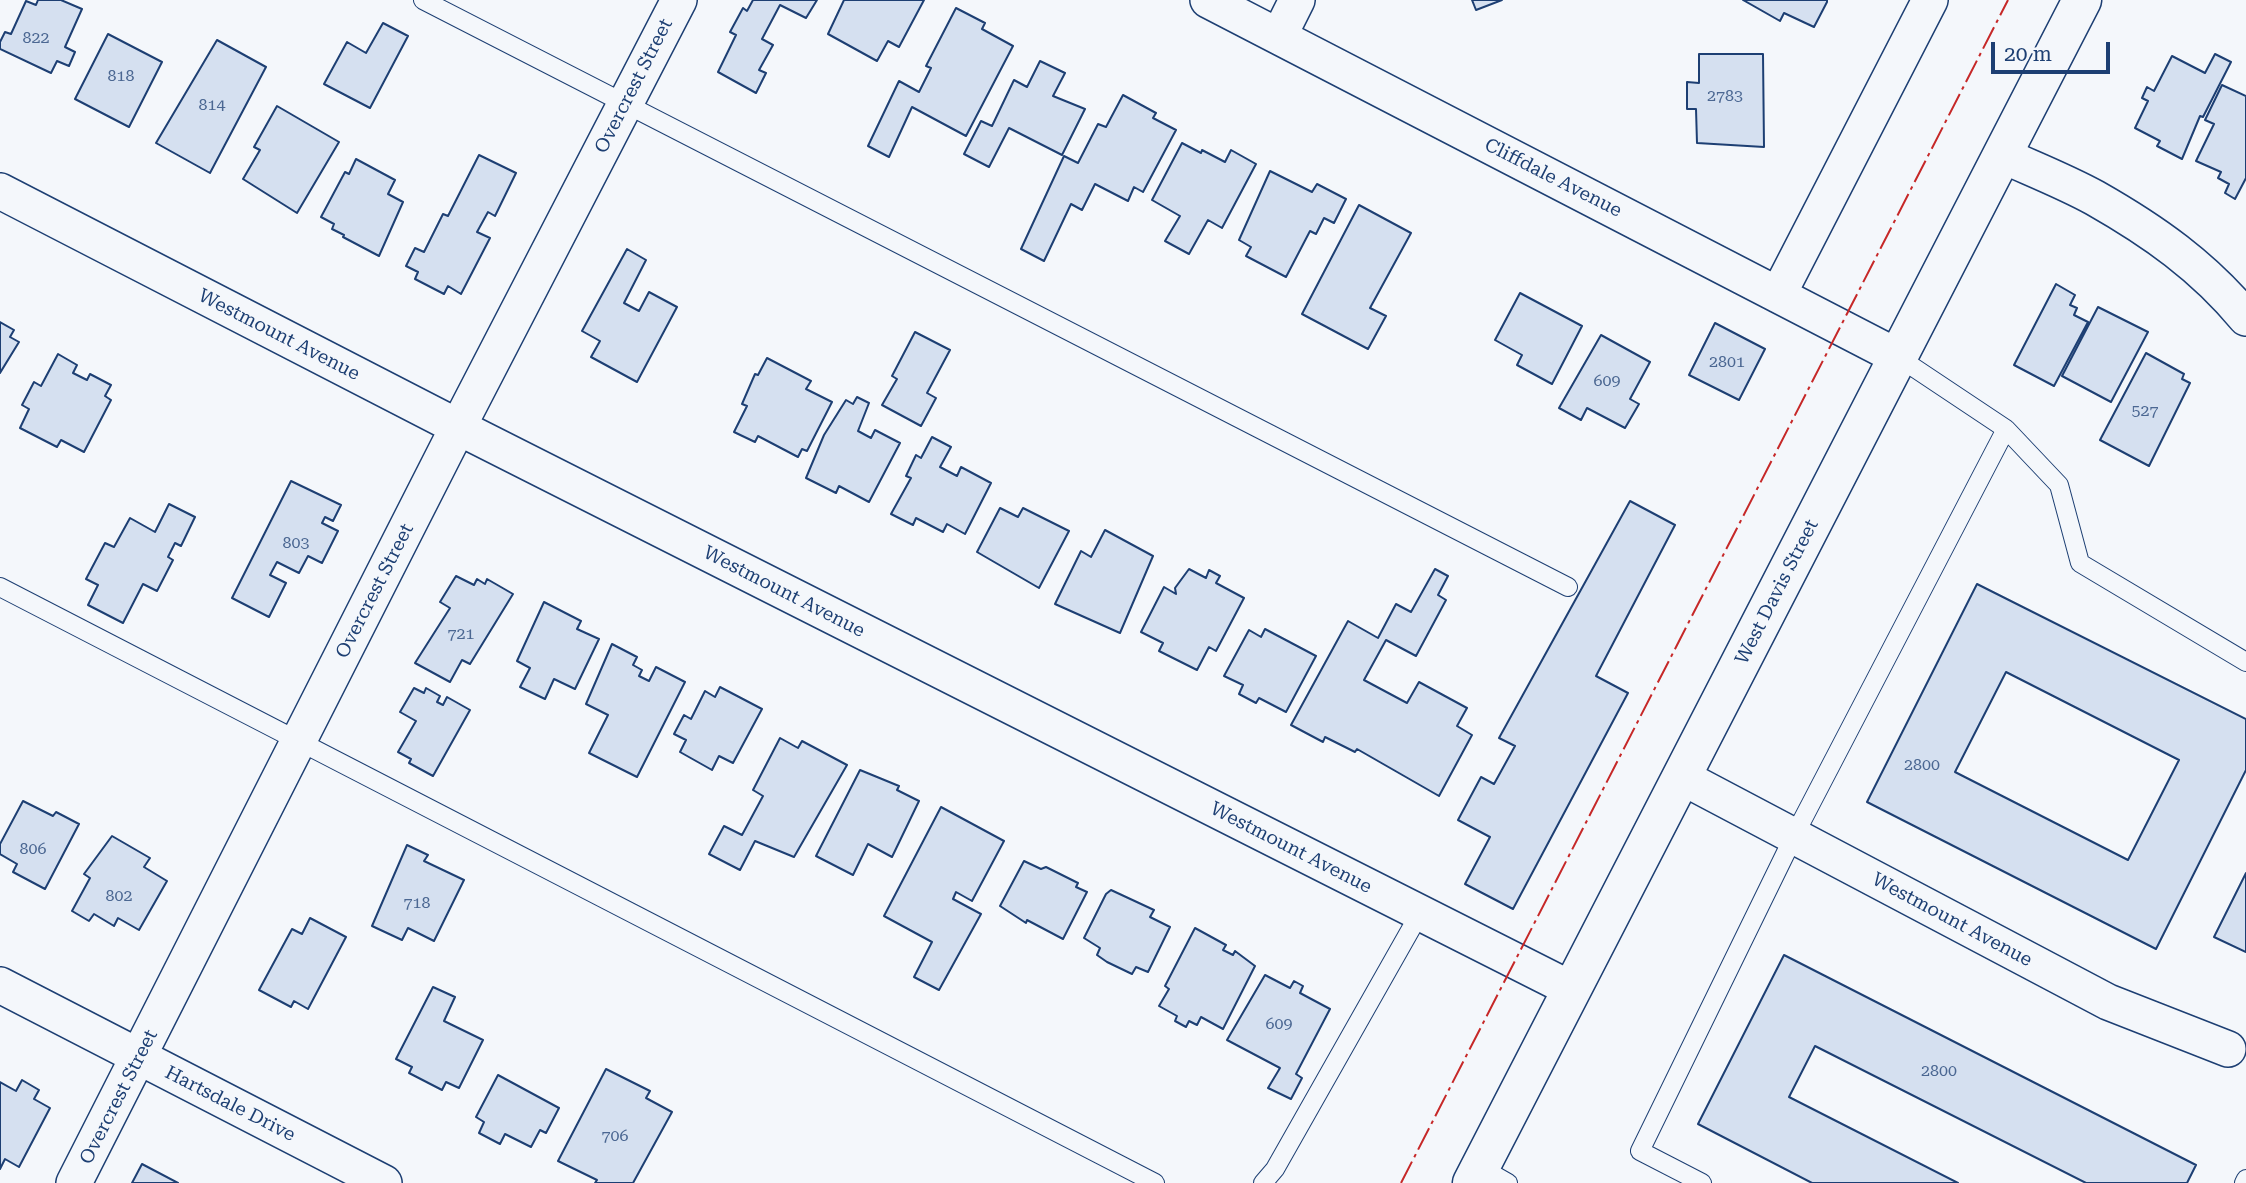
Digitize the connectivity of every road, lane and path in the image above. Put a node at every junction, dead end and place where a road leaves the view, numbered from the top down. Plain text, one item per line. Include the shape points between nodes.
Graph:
1 (423, 0) edge
2 (679, 0) edge
3 (1208, 0) edge
4 (1297, 0) edge
5 (1930, 0) edge
6 (2082, 0) edge
7 (1279, 36) junction
8 (625, 104) junction
9 (2002, 155) junction
10 (0, 191) edge
11 (1778, 295) junction
12 (2246, 317) edge
13 (1898, 357) junction
14 (458, 427) junction
15 (2006, 429) junction
16 (0, 587) edge
17 (1568, 587) dead end
18 (2246, 662) edge
19 (299, 741) junction
20 (1682, 777) junction
21 (1794, 836) junction
22 (1420, 913) junction
23 (0, 985) edge
24 (1571, 989) junction
25 (2228, 1049) dead end
26 (139, 1057) junction
27 (1487, 1178) edge
28 (75, 1183) edge
29 (384, 1183) edge
30 (1155, 1183) edge
31 (1263, 1183) edge
32 (1702, 1183) edge

1 - 8 lane
2 - 8 street, Overcrest Street
3 - 7 street, Cliffdale Avenue
4 - 7 street
5 - 11 street
6 - 9 main road, West Davis Street
7 - 11 street, Cliffdale Avenue
8 - 14 street, Overcrest Street
8 - 17 lane
9 - 12 street via 2093,197 2169,245 2222,289
9 - 13 main road, West Davis Street
10 - 14 street, Westmount Avenue
11 - 13 street, Cliffdale Avenue
13 - 15 lane
13 - 20 main road, West Davis Street
14 - 19 street, Overcrest Street
14 - 22 street, Westmount Avenue
15 - 18 lane via 2059,485 2080,563
15 - 21 lane
16 - 19 lane
19 - 26 street, Overcrest Street
19 - 30 lane
20 - 21 street, Westmount Avenue
20 - 24 main road, West Davis Street
21 - 25 street, Westmount Avenue via 2108,1003
21 - 32 lane via 1640,1151
22 - 24 street, Westmount Avenue
22 - 31 lane
23 - 26 street, Hartsdale Drive
24 - 27 main road, West Davis Street
26 - 28 street, Overcrest Street
26 - 29 street, Hartsdale Drive

